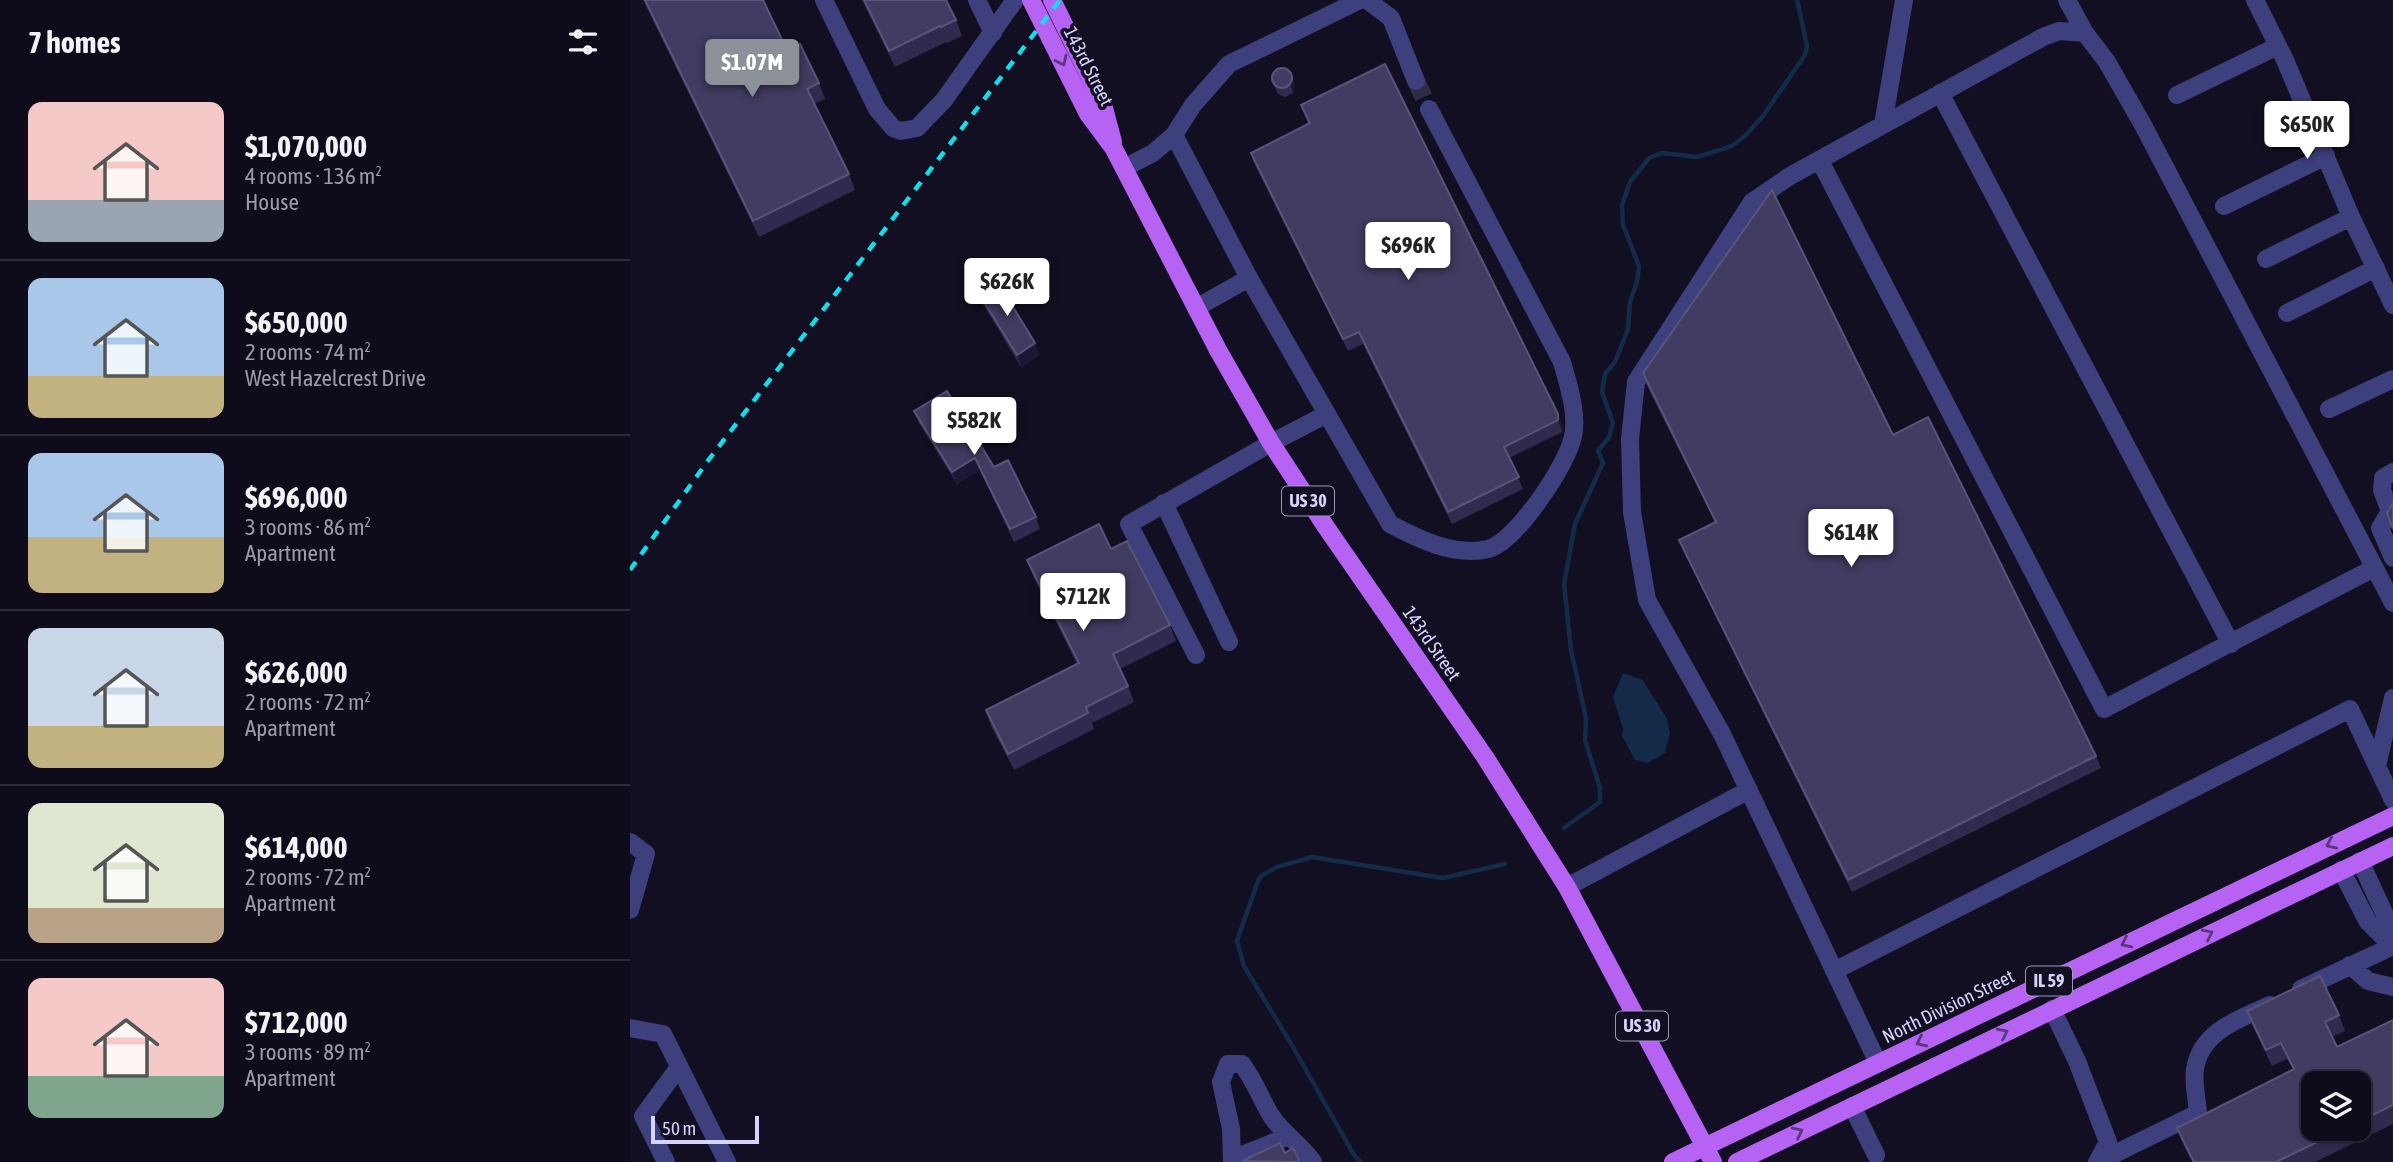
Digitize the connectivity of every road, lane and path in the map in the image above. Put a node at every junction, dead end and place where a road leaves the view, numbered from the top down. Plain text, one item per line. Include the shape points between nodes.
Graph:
1 (824, 0) edge
2 (976, 0) edge
3 (1015, 0) edge
4 (1031, 0) edge
5 (1052, 0) edge
6 (1360, 0) edge
7 (1367, 0) edge
8 (1904, 0) edge
9 (2067, 0) edge
10 (2255, 0) edge
11 (993, 33) junction
12 (2085, 33) junction
13 (2278, 46) junction
14 (1416, 81) tunnel mouth
15 (1940, 93) junction
16 (2177, 95) dead end
17 (1429, 109) tunnel mouth
18 (1883, 125) junction
19 (1174, 135) junction
20 (1114, 149) junction
21 (2326, 156) junction
22 (1820, 161) junction
23 (1124, 168) junction
24 (2224, 206) dead end
25 (2351, 217) junction
26 (2266, 259) dead end
27 (2376, 268) junction
28 (1249, 278) junction
29 (2393, 304) edge
30 (1196, 308) junction
31 (2287, 313) dead end
32 (2393, 379) edge
33 (2329, 409) dead end
34 (1327, 414) junction
35 (1271, 443) junction
36 (2393, 472) edge
37 (1164, 503) junction
38 (2391, 513) edge
39 (2393, 558) edge
40 (2374, 568) junction
41 (2393, 603) edge
42 (1229, 642) dead end
43 (2231, 644) junction
44 (1196, 655) dead end
45 (2393, 698) edge
46 (2377, 766) junction
47 (1749, 790) junction
48 (2393, 800) edge
49 (2393, 816) edge
50 (630, 842) edge
51 (2393, 846) edge
52 (2360, 861) junction
53 (2341, 870) junction
54 (1567, 887) junction
55 (630, 910) edge
56 (2392, 946) edge
57 (2350, 965) junction
58 (1834, 971) junction
59 (2393, 986) edge
60 (2052, 1009) junction
61 (630, 1028) edge
62 (1878, 1063) junction
63 (680, 1067) junction
64 (1852, 1106) junction
65 (1289, 1136) junction
66 (1709, 1154) edge
67 (1876, 1155) dead end
68 (1232, 1160) edge
69 (666, 1162) edge
70 (727, 1162) edge
71 (1313, 1162) edge
72 (1672, 1162) edge
73 (1737, 1162) edge
74 (2097, 1162) edge

1 - 11 street via 877,109 901,131 917,128 926,120
2 - 11 street
3 - 11 street
4 -> 20 main road, 143rd Street / US 30 via 1088,114
5 - 20 main road, 143rd Street / US 30 via 1104,104
6 - 19 street via 1229,64
7 - 14 street via 1391,18
8 - 18 street
9 - 12 street
10 - 13 street
12 - 15 street via 2059,31 2043,37
12 - 40 street via 2143,125
13 - 16 street
13 - 21 street
15 - 18 street
15 - 43 street
17 - 34 street via 1562,362 1572,399 1574,436 1553,480 1505,541 1489,549 1466,551 1418,539 1391,524
18 - 22 street
19 - 23 street
19 - 28 street
20 - 23 main road, 143rd Street / US 30
21 - 24 street
21 - 25 street
22 - 43 street via 2104,709
22 - 47 street via 1752,202 1636,382 1630,439 1632,512 1647,600
23 - 30 main road, 143rd Street / US 30
25 - 26 street
25 - 27 street
27 - 29 street
27 - 31 street
28 - 30 street
28 - 34 street
30 - 35 main road, 143rd Street / US 30
32 - 33 street
34 - 35 street
35 - 37 street
35 - 54 main road, 143rd Street / US 30 via 1485,757
36 - 38 street via 2381,484
37 - 42 street
37 - 44 street via 1129,523
38 - 39 street via 2382,522 2381,535
40 - 41 street
40 - 43 street
45 - 46 street
46 - 48 street
46 - 58 street via 2350,709
47 - 54 street
47 - 58 street
49 -> 62 main road, North Division Street / IL 59
50 - 55 street via 646,854
51 - 52 main road, IL 59
52 - 53 main road, IL 59
52 - 56 street via 2385,915
53 - 56 street via 2368,922
60 -> 53 main road, IL 59
54 - 66 main road, 143rd Street / US 30
56 - 57 street
57 - 59 street via 2368,981
57 - 74 street via 2221,1028 2202,1048 2195,1071 2198,1113
58 - 62 street
64 -> 60 main road, IL 59
60 - 74 street via 2108,1142
61 - 63 street via 663,1034
62 - 66 main road, North Division Street / IL 59
63 - 69 street via 643,1116
63 - 70 street
64 - 67 street
73 -> 64 main road, IL 59
65 - 68 street
65 - 68 street via 1273,1119 1242,1064 1228,1064 1221,1082
65 - 71 street
66 - 72 main road, North Division Street

